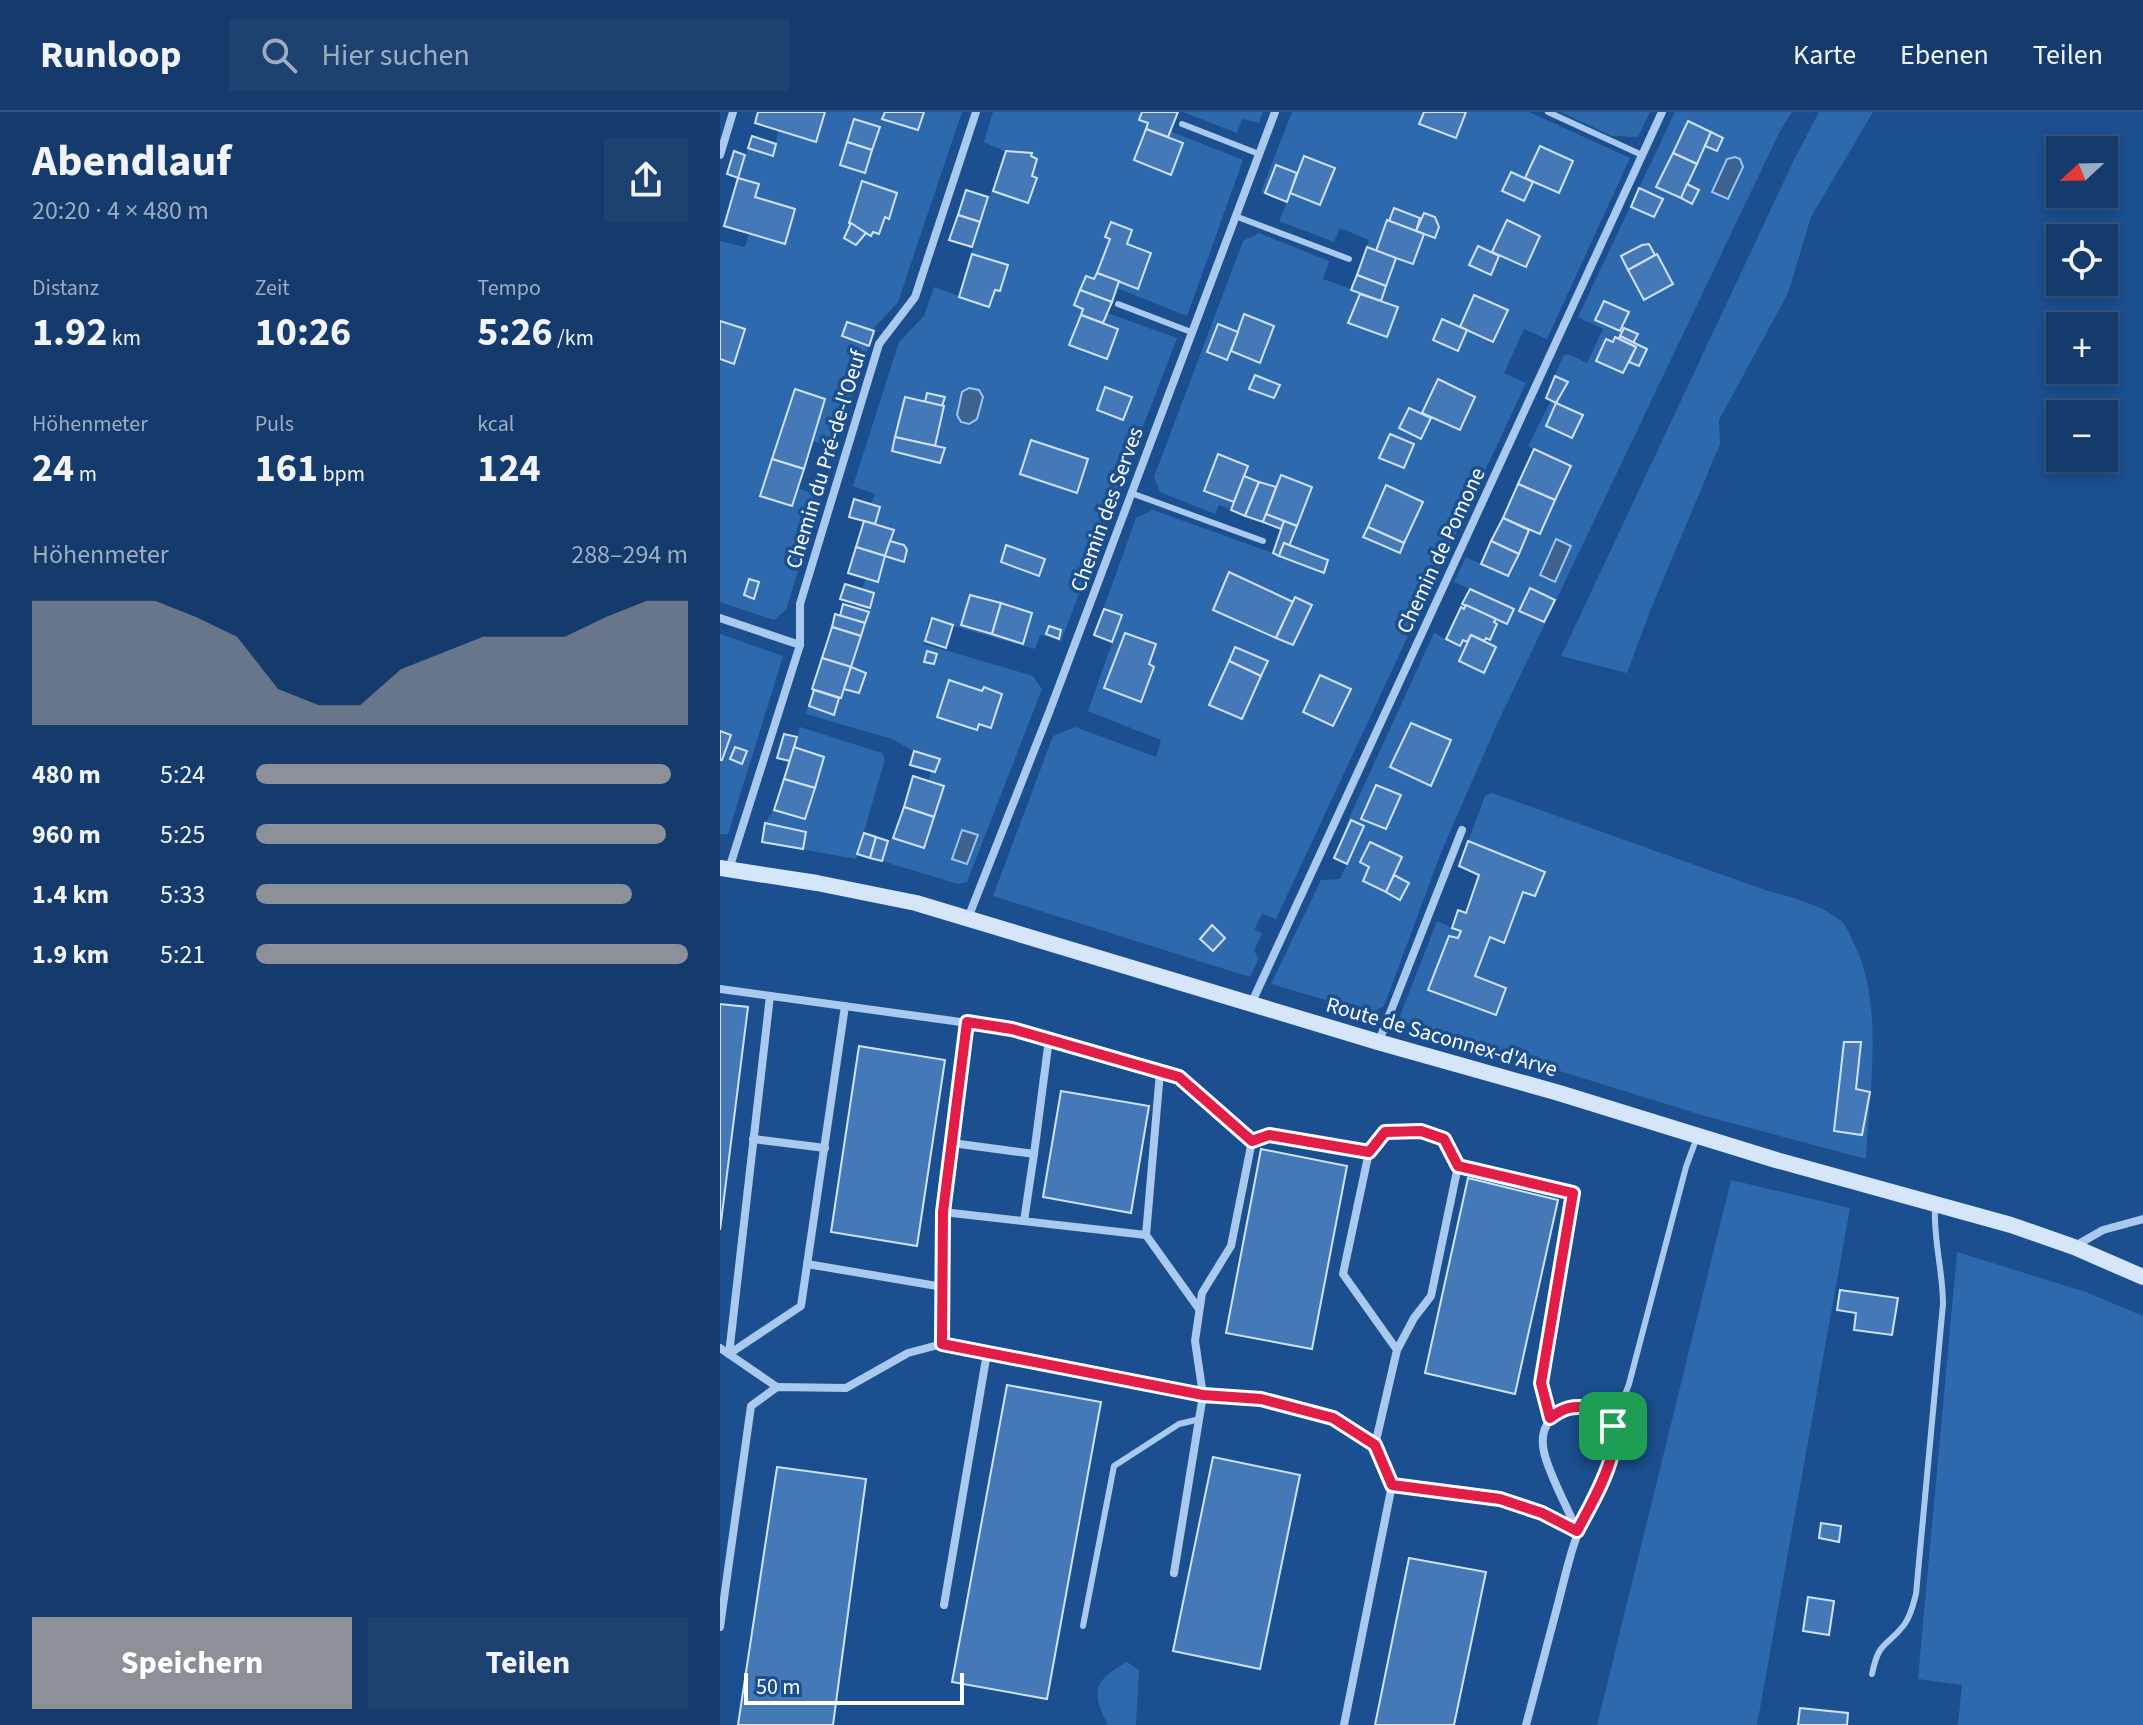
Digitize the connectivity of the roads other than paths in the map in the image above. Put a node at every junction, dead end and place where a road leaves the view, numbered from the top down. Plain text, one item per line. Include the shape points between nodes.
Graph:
1 (733, 112) edge
2 (976, 112) edge
3 (1275, 112) edge
4 (1548, 112) edge
5 (1662, 112) edge
6 (1182, 124) dead end
7 (1259, 154) junction
8 (720, 155) edge
9 (1642, 155) junction
10 (1235, 216) junction
11 (1349, 259) dead end
12 (1118, 304) dead end
13 (1191, 332) junction
14 (1131, 493) junction
15 (1263, 541) dead end
16 (720, 618) edge
17 (800, 645) junction
18 (1462, 830) dead end
19 (724, 868) edge
20 (968, 918) junction
21 (720, 989) edge
22 (770, 996) junction
23 (1252, 1002) junction
24 (845, 1006) junction
25 (967, 1022) junction
26 (1049, 1039) junction
27 (1378, 1042) junction
28 (1160, 1072) junction
29 (1697, 1136) junction
30 (753, 1139) junction
31 (1252, 1141) junction
32 (952, 1143) junction
33 (825, 1148) junction
34 (1369, 1152) junction
35 (1034, 1154) junction
36 (1458, 1166) junction
37 (1935, 1205) junction
38 (943, 1212) junction
39 (2143, 1219) edge
40 (1024, 1221) junction
41 (1146, 1235) junction
42 (2074, 1247) junction
43 (807, 1264) junction
44 (2143, 1277) edge
45 (943, 1287) junction
46 (1199, 1309) junction
47 (942, 1344) junction
48 (720, 1348) edge
49 (1397, 1350) junction
50 (987, 1353) junction
51 (729, 1354) junction
52 (777, 1387) junction
53 (1203, 1395) junction
54 (1550, 1418) junction
55 (1200, 1419) junction
56 (1613, 1426) junction
57 (1375, 1445) junction
58 (1392, 1485) junction
59 (1577, 1531) junction
60 (1174, 1573) dead end
61 (944, 1605) dead end
62 (1083, 1626) dead end
63 (720, 1627) edge
64 (1872, 1674) dead end
65 (1344, 1725) edge
66 (1526, 1725) edge

1 - 8 street
2 - 17 street, Chemin du Pré-de-l'Oeuf via 915,297 879,344 800,604
3 - 7 street, Chemin des Serves
4 - 9 lane
5 - 9 street, Chemin de Pomone
6 - 7 lane
7 - 10 street, Chemin des Serves
9 - 23 street, Chemin de Pomone
10 - 11 lane
10 - 13 street, Chemin des Serves
12 - 13 lane
13 - 14 street, Chemin des Serves
14 - 15 lane
14 - 20 street, Chemin des Serves
16 - 17 street
17 - 19 street, Chemin du Pré-de-l'Oeuf
18 - 27 street
19 - 20 street, Route de Saconnex-d'Arve via 865,892
20 - 23 street, Route de Saconnex-d'Arve
21 - 22 street
22 - 24 street
22 - 30 street
23 - 27 street, Route de Saconnex-d'Arve
24 - 25 street
24 - 33 street
25 - 26 street
25 - 32 street
26 - 28 street
26 - 35 street
27 - 29 street, Route de Saconnex-d'Arve
28 - 31 street via 1179,1077
28 - 41 street
29 - 37 street, Route de Saconnex-d'Arve
29 - 56 lane
30 - 33 street
30 - 51 street
31 - 34 street via 1269,1135
31 - 46 street via 1231,1246 1202,1293
32 - 35 street
32 - 38 street
33 - 43 street
34 - 36 street via 1385,1132 1421,1131 1444,1139
34 - 49 street via 1343,1274
35 - 40 street
36 - 49 street via 1431,1296
36 - 54 street via 1573,1193 1541,1383
37 - 42 street, Route de Saconnex-d'Arve
37 - 64 lane via 1943,1304 1916,1594 1903,1626 1883,1644
38 - 40 street
38 - 45 street
39 - 42 street via 2103,1230
40 - 41 street
41 - 46 street
42 - 44 street, Route de Saconnex-d'Arve
43 - 45 street
43 - 51 street via 801,1306
45 - 47 street
46 - 53 street via 1195,1341
47 - 50 street
47 - 52 street via 908,1353 846,1388
48 - 51 street
49 - 57 street
50 - 53 street
50 - 61 street
51 - 52 street
52 - 63 street via 751,1406
53 - 55 street
53 - 57 street via 1261,1399 1333,1418
54 - 56 street via 1579,1406 1600,1410
54 - 59 street via 1544,1451
55 - 60 street
55 - 62 lane via 1179,1424 1114,1466
56 - 59 street via 1609,1464
57 - 58 street
58 - 59 street via 1500,1499
58 - 65 street
59 - 66 street

